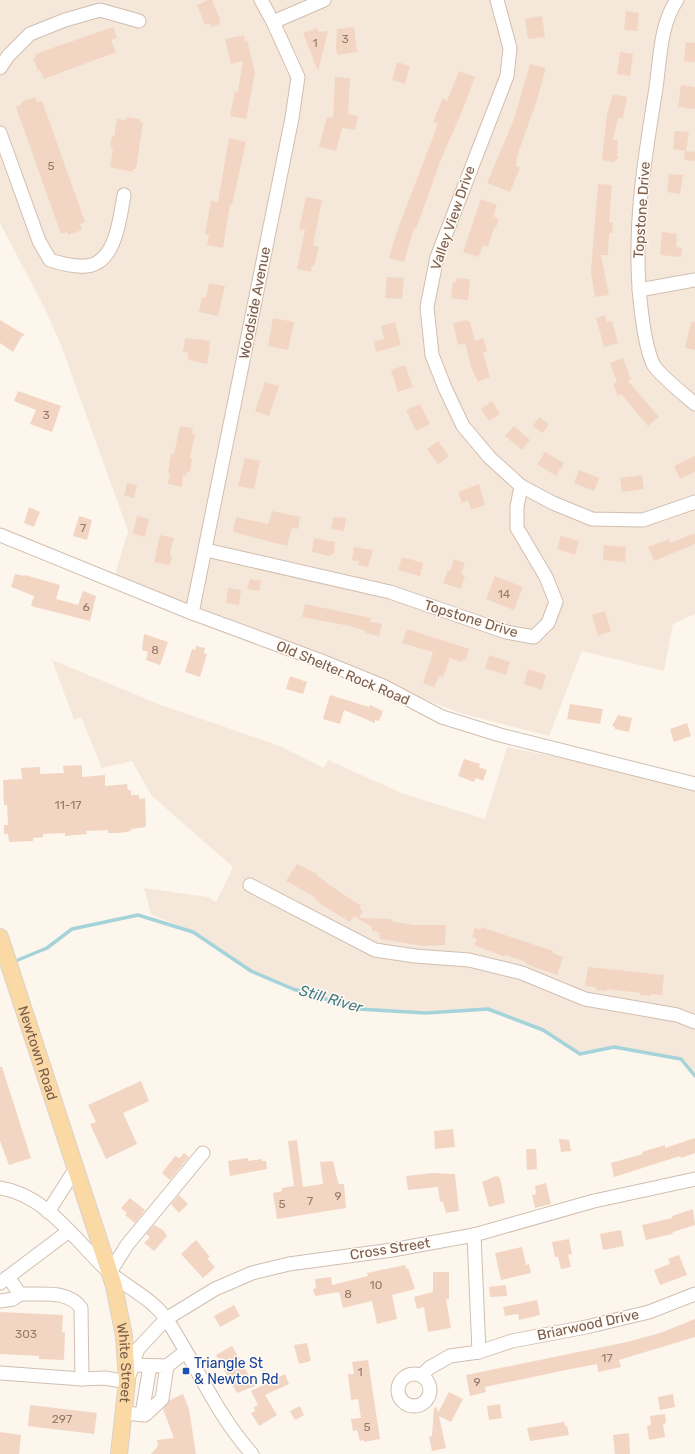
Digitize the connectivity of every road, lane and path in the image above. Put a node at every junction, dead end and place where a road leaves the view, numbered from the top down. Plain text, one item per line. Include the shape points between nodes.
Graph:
1 (261, 0) edge
2 (324, 0) edge
3 (497, 0) edge
4 (677, 0) edge
5 (140, 21) dead end
6 (273, 22) junction
7 (0, 68) edge
8 (0, 133) edge
9 (124, 195) dead end
10 (695, 280) edge
11 (639, 290) junction
12 (695, 404) edge
13 (521, 486) junction
14 (695, 502) edge
15 (0, 535) edge
16 (206, 550) junction
17 (192, 613) junction
18 (695, 784) edge
19 (250, 885) dead end
20 (0, 937) edge
21 (695, 1022) edge
22 (203, 1153) dead end
23 (76, 1168) junction
24 (695, 1178) edge
25 (1, 1186) edge
26 (48, 1212) junction
27 (69, 1232) junction
28 (474, 1235) junction
29 (110, 1272) junction
30 (4, 1280) edge
31 (20, 1294) junction
32 (695, 1294) edge
33 (0, 1301) edge
34 (166, 1319) junction
35 (185, 1352) junction
36 (479, 1352) junction
37 (133, 1365) junction
38 (150, 1366) junction
39 (167, 1366) junction
40 (0, 1373) edge
41 (422, 1375) dead end
42 (82, 1379) junction
43 (127, 1382) junction
44 (124, 1413) junction
45 (142, 1414) junction
46 (119, 1454) edge
47 (252, 1454) edge

1 - 6 street, Woodside Avenue
2 - 6 street
3 - 13 street, Valley View Drive via 510,48 506,76 437,257 427,307 432,355 462,426 490,458
4 - 11 street, Topstone Drive via 670,10 664,36 645,158 637,235
5 - 7 street via 100,10 65,20 30,34
6 - 16 street, Woodside Avenue via 298,77 291,125
8 - 9 street via 39,241 50,260 70,266 96,263 111,248 118,230
10 - 11 street
11 - 12 street, Topstone Drive via 643,327 654,365
13 - 14 street via 592,519 643,520
13 - 16 street, Topstone Drive via 516,507 517,528 546,577 556,602 548,623 534,637 506,632 390,592
15 - 17 street, Old Shelter Rock Road
16 - 17 street, Woodside Avenue
17 - 18 street, Old Shelter Rock Road via 383,686 442,717 500,735
19 - 21 street via 375,950 468,960 522,973 584,999 677,1015
20 - 23 main road, Newtown Road
22 - 29 street via 127,1245
23 - 26 street
23 - 29 main road, Newtown Road
24 - 28 street, Cross Street via 594,1201
25 - 26 street via 33,1200
26 - 27 street
27 - 29 street
27 - 30 street
28 - 34 street, Cross Street via 392,1250 289,1264 252,1273 215,1289
28 - 36 street
29 - 34 street via 143,1295
29 - 43 main road, White Street via 124,1336
30 - 31 street
31 - 33 street via 13,1299
31 - 42 street via 64,1295 76,1300 81,1308
32 - 36 street, Briarwood Drive via 649,1312 512,1341
34 - 35 street
34 - 37 street, Cross Street via 138,1349
35 - 39 street
35 - 47 street via 216,1405
36 - 41 street, Briarwood Drive via 450,1356
37 - 38 street
37 - 43 street, Cross Street
38 - 39 street
38 - 45 street
39 - 45 street via 162,1399 145,1415
40 - 42 street
42 - 43 street via 105,1378
43 - 44 main road, White Street
44 - 45 street
44 - 46 main road, White Street

